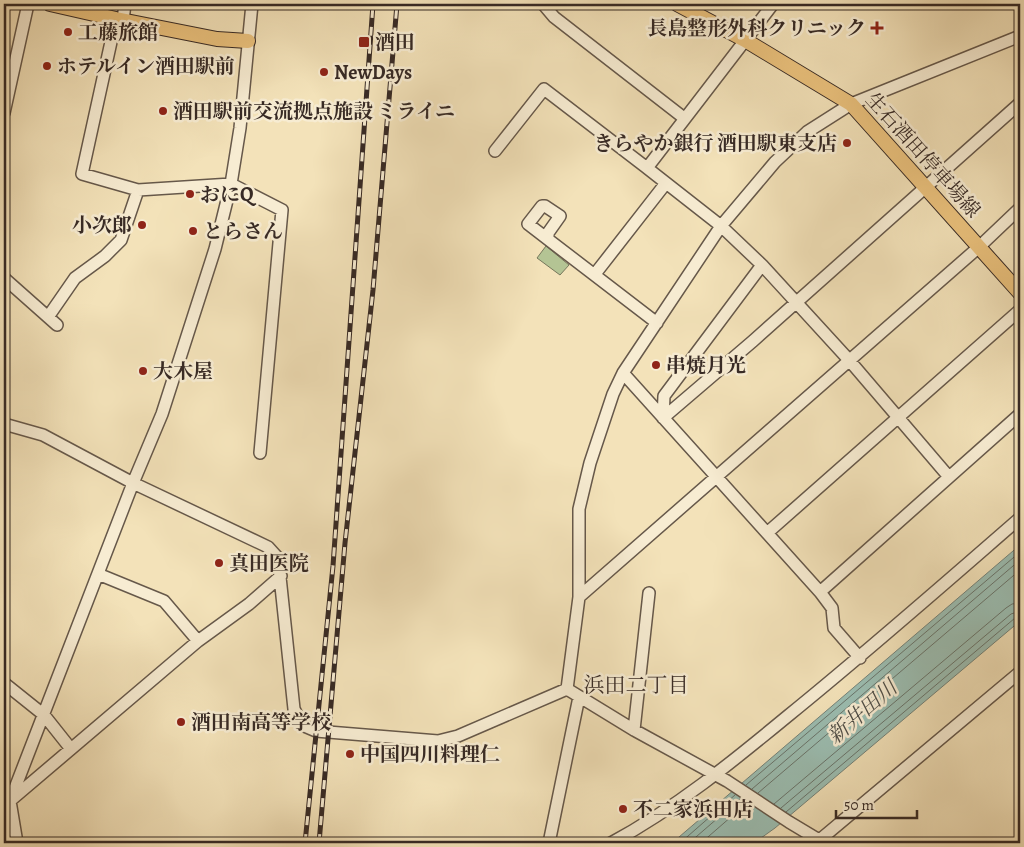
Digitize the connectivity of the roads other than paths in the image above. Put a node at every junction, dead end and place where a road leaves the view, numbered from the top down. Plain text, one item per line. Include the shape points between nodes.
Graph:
1 (28, 4) edge
2 (50, 4) edge
3 (125, 4) edge
4 (252, 4) edge
5 (543, 4) edge
6 (677, 4) edge
7 (773, 4) edge
8 (119, 20) junction
9 (1020, 36) edge
10 (745, 40) junction
11 (248, 41) junction
12 (1020, 103) edge
13 (851, 104) junction
14 (4, 113) edge
15 (684, 118) junction
16 (494, 151) dead end
17 (647, 168) junction
18 (666, 182) junction
19 (231, 184) junction
20 (925, 186) junction
21 (138, 190) junction
22 (1020, 208) edge
23 (721, 226) junction
24 (548, 239) dead end
25 (979, 247) junction
26 (762, 266) junction
27 (595, 274) junction
28 (4, 278) edge
29 (1020, 292) edge
30 (795, 302) junction
31 (1020, 310) edge
32 (657, 323) junction
33 (849, 360) junction
34 (623, 374) junction
35 (1020, 414) edge
36 (663, 418) junction
37 (899, 418) junction
38 (4, 424) edge
39 (260, 453) dead end
40 (716, 477) junction
41 (949, 478) junction
42 (134, 483) junction
43 (1020, 518) edge
44 (767, 533) junction
45 (98, 574) junction
46 (281, 576) junction
47 (820, 592) junction
48 (649, 593) dead end
49 (578, 597) junction
50 (198, 641) junction
51 (860, 658) junction
52 (1020, 672) edge
53 (4, 683) edge
54 (566, 689) junction
55 (579, 697) junction
56 (44, 715) junction
57 (634, 730) junction
58 (71, 749) junction
59 (716, 775) junction
60 (7, 804) edge
61 (820, 842) edge
62 (17, 843) edge
63 (549, 843) edge
64 (611, 843) edge

1 - 14 street
2 - 8 main road
3 - 8 street
4 - 11 street
5 - 15 street via 554,17
6 - 10 main road, 生石酒田停車場線
7 - 10 street
8 - 11 main road via 217,39
8 - 21 street via 82,174
9 - 13 street
10 - 13 main road, 生石酒田停車場線
10 - 15 street
11 - 19 street
12 - 20 street
13 - 20 main road, 生石酒田停車場線
13 - 23 street via 807,132 775,162
15 - 17 street
16 - 17 street via 544,89
17 - 18 street
18 - 23 street
18 - 27 street
19 - 21 street
19 - 39 street via 282,210
19 - 42 street via 215,249 162,414
20 - 25 main road, 生石酒田停車場線
20 - 30 street
21 - 28 street via 121,240 75,278 52,321
22 - 25 street
23 - 26 street
23 - 32 street
24 - 27 street
25 - 29 main road, 生石酒田停車場線
25 - 33 street
26 - 30 street
26 - 36 street via 664,396
27 - 32 street
30 - 33 street
30 - 36 street
31 - 37 street
32 - 34 street
33 - 37 street
33 - 40 street
34 - 36 street
34 - 49 street via 590,462 579,509
35 - 41 street
36 - 40 street
37 - 41 street
37 - 44 street
38 - 42 street via 43,436
40 - 44 street
40 - 49 street
41 - 47 street
42 - 45 street
42 - 46 street via 268,547 278,558
43 - 51 street
44 - 47 street
45 - 50 street via 164,601
45 - 56 street
46 - 50 street via 250,604
46 - 54 street via 294,709 302,725 316,732 438,741 458,736
47 - 51 street via 832,608 834,628
48 - 57 street
49 - 54 street
50 - 58 street
51 - 59 street
52 - 61 street
53 - 56 street
54 - 55 street
55 - 57 street
55 - 63 street
56 - 58 street
56 - 60 street
57 - 59 street
58 - 60 street
59 - 61 street
59 - 64 street via 674,806
60 - 62 street

